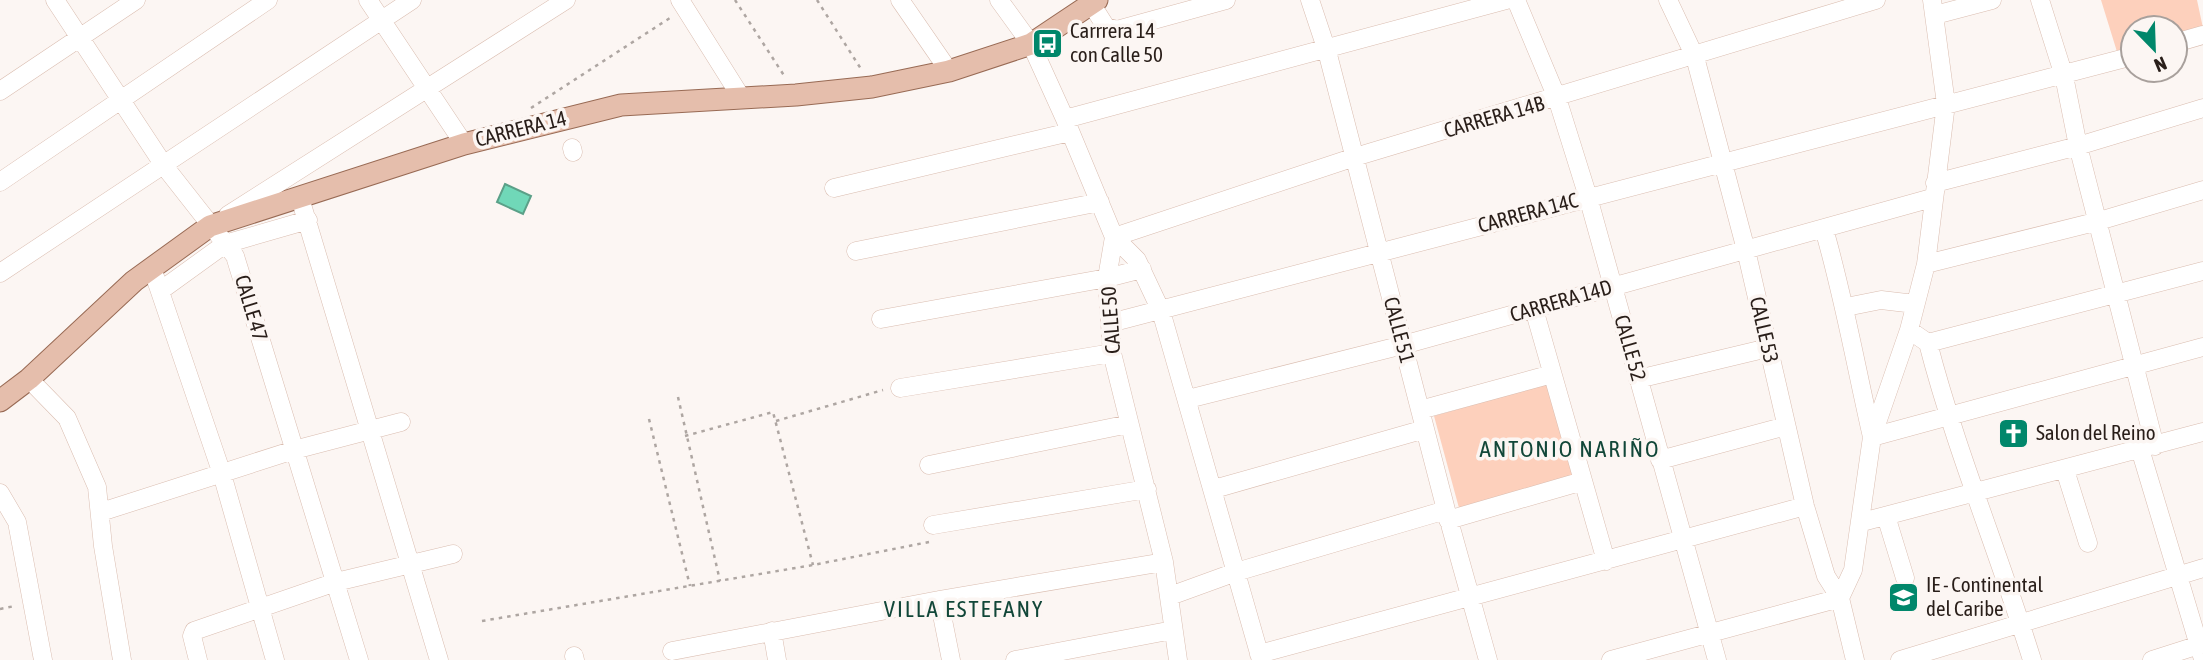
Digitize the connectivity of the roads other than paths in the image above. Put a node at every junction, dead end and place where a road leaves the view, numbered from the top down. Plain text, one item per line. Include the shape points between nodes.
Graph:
1 (55, 0) edge
2 (136, 0) edge
3 (268, 0) edge
4 (368, 0) edge
5 (412, 0) edge
6 (566, 0) edge
7 (900, 0) edge
8 (999, 0) edge
9 (1226, 0) edge
10 (1310, 0) edge
11 (1506, 0) edge
12 (1516, 0) edge
13 (1668, 0) edge
14 (1877, 0) edge
15 (1992, 0) edge
16 (2040, 0) edge
17 (1094, 2) edge
18 (683, 4) edge
19 (1933, 8) edge
20 (381, 21) junction
21 (79, 38) junction
22 (1031, 44) junction
23 (1327, 51) junction
24 (1695, 57) junction
25 (2119, 60) edge
26 (949, 71) junction
27 (2064, 76) junction
28 (425, 89) junction
29 (0, 91) edge
30 (741, 97) junction
31 (1557, 98) junction
32 (121, 99) junction
33 (1946, 104) junction
34 (2203, 108) edge
35 (1068, 125) junction
36 (464, 144) junction
37 (2078, 146) junction
38 (1355, 157) junction
39 (1722, 164) junction
40 (165, 167) junction
41 (0, 181) edge
42 (834, 188) dead end
43 (2203, 190) edge
44 (1934, 191) junction
45 (1588, 197) junction
46 (300, 198) junction
47 (1100, 202) junction
48 (308, 220) junction
49 (2099, 221) junction
50 (210, 226) junction
51 (1825, 229) junction
52 (1114, 237) junction
53 (225, 244) junction
54 (1746, 250) junction
55 (856, 251) dead end
56 (1380, 253) junction
57 (1926, 264) junction
58 (152, 268) junction
59 (1142, 269) junction
60 (2203, 271) edge
61 (0, 273) edge
62 (1107, 278) junction
63 (1613, 287) junction
64 (160, 291) junction
65 (2117, 292) junction
66 (1915, 303) junction
67 (1846, 307) junction
68 (1534, 309) junction
69 (1161, 312) junction
70 (881, 319) dead end
71 (1110, 323) junction
72 (1909, 330) junction
73 (1928, 343) junction
74 (1403, 345) junction
75 (2203, 347) edge
76 (1768, 348) junction
77 (1112, 353) junction
78 (2135, 365) junction
79 (1552, 374) junction
80 (29, 379) junction
81 (1638, 379) junction
82 (894, 389) road end
83 (2, 396) edge
84 (1188, 399) junction
85 (1420, 410) junction
86 (1947, 416) junction
87 (401, 422) dead end
88 (1129, 424) junction
89 (1786, 426) junction
90 (1425, 429) junction
91 (373, 430) junction
92 (2203, 432) edge
93 (1872, 437) junction
94 (2148, 447) junction
95 (294, 450) junction
96 (1660, 460) junction
97 (929, 465) dead end
98 (2064, 470) junction
99 (222, 474) junction
100 (1583, 481) junction
101 (1147, 489) junction
102 (1214, 489) junction
103 (0, 493) edge
104 (1973, 494) junction
105 (1805, 506) junction
106 (101, 512) junction
107 (1447, 515) junction
108 (1886, 516) junction
109 (1862, 522) junction
110 (931, 533) road end
111 (1682, 540) junction
112 (2088, 543) dead end
113 (453, 554) dead end
114 (1606, 561) junction
115 (1164, 562) junction
116 (411, 566) junction
117 (2203, 568) edge
118 (1236, 572) junction
119 (2179, 576) junction
120 (1905, 578) dead end
121 (336, 582) junction
122 (1170, 596) junction
123 (1472, 597) junction
124 (1840, 598) junction
125 (939, 600) junction
126 (261, 609) junction
127 (2020, 622) junction
128 (1173, 630) junction
129 (772, 631) junction
130 (1709, 635) junction
131 (671, 649) edge
132 (2201, 652) edge
133 (1260, 657) edge
134 (43, 660) edge
135 (122, 660) edge
136 (198, 660) edge
137 (275, 660) edge
138 (359, 660) edge
139 (439, 660) edge
140 (777, 660) edge
141 (951, 660) edge
142 (1014, 660) edge
143 (1178, 660) edge
144 (1489, 660) edge
145 (1611, 660) edge
146 (1717, 660) edge
147 (1856, 660) edge
148 (1900, 660) edge
149 (2032, 660) edge
150 (2152, 660) edge

1 - 21 street, CALLE 47
2 - 21 street
3 - 32 street
4 - 20 street
5 - 20 street
6 - 28 street
7 - 26 street
8 - 22 street
9 - 17 street via 1117,30 1106,27
10 - 23 street, CALLE 51
11 - 23 street
12 - 31 street, CALLE 52
13 - 24 street, CALLE 53
14 - 24 street, CARRERA 14B
15 - 19 street
16 - 27 street
17 - 22 main road, CARRERA 14
18 - 30 street
19 - 33 street
20 - 28 street
20 - 40 street
21 - 29 street
21 - 32 street, CALLE 47
22 - 26 main road, CARRERA 14
22 - 35 street
23 - 35 street
23 - 38 street, CALLE 51
24 - 31 street, CARRERA 14B
24 - 39 street, CALLE 53
25 - 27 street, CARRERA 14C
26 - 30 main road, CARRERA 14 via 872,87
27 - 33 street, CARRERA 14C
27 - 37 street
28 - 36 street
28 - 50 street
30 - 36 main road, CARRERA 14 via 621,105
31 - 38 street, CARRERA 14B
31 - 45 street, CALLE 52
32 - 40 street, CALLE 47
32 - 41 street
33 - 39 street, CARRERA 14C
33 - 44 street
34 - 37 street, CARRERA 14D
35 - 42 street
35 - 47 street
36 - 46 main road, CARRERA 14
37 - 44 street, CARRERA 14D
37 - 49 street
38 - 52 street, CARRERA 14B
38 - 56 street, CALLE 51
39 - 45 street, CARRERA 14C
39 - 54 street, CALLE 53
40 - 50 street, CALLE 47
40 - 61 street
43 - 49 street
44 - 51 street, CARRERA 14D
44 - 57 street
45 - 56 street, CARRERA 14C
45 - 63 street, CALLE 52
46 - 48 street
46 - 50 main road, CARRERA 14
47 - 52 street
47 - 55 street
48 - 53 street
48 - 91 street
49 - 57 street
49 - 65 street
50 - 53 street, CALLE 47
50 - 58 main road, CARRERA 14
51 - 54 street, CARRERA 14D
51 - 67 street
52 - 59 street
52 - 62 street, CALLE 50
53 - 64 street
53 - 95 street, CALLE 47 via 235,256
54 - 63 street, CARRERA 14D
54 - 76 street, CALLE 53
56 - 69 street, CARRERA 14C
56 - 74 street, CALLE 51
57 - 66 street
58 - 64 street
58 - 80 main road, CARRERA 14
59 - 62 street
59 - 69 street
60 - 65 street
62 - 70 street
62 - 71 street, CALLE 50
63 - 68 street, CARRERA 14D
63 - 81 street, CALLE 52
64 - 99 street
65 - 73 street
65 - 78 street
66 - 67 street via 1881,300
66 - 72 street
67 - 93 street
68 - 74 street, CARRERA 14D
68 - 79 street
69 - 71 street, CARRERA 14C
69 - 84 street
71 - 77 street, CALLE 50
72 - 73 street
72 - 93 street
73 - 86 street
74 - 84 street, CARRERA 14D
74 - 85 street, CALLE 51
75 - 78 street
76 - 81 street
76 - 89 street, CALLE 53
77 - 82 street
77 - 88 street, CALLE 50
78 - 86 street
78 - 94 street
79 - 85 street
79 - 100 street
80 - 83 main road, CARRERA 14
80 - 106 street via 71,424 97,486
81 - 96 street, CALLE 52
84 - 102 street
85 - 90 street, CALLE 51
86 - 93 street
86 - 104 street
87 - 91 street
88 - 97 street
88 - 101 street, CALLE 50
89 - 96 street
89 - 105 street, CALLE 53
90 - 102 street
90 - 107 street, CALLE 51
91 - 95 street
91 - 116 street
92 - 94 street
93 - 109 street
94 - 98 street
94 - 119 street
95 - 99 street
95 - 121 street, CALLE 47
96 - 111 street, CALLE 52
98 - 104 street
98 - 112 street
99 - 106 street
99 - 126 street
100 - 107 street
100 - 114 street
101 - 110 street
101 - 115 street, CALLE 50
102 - 118 street
103 - 134 street via 18,522
104 - 108 street
104 - 127 street
105 - 111 street
105 - 124 street, CALLE 53 via 1826,576
106 - 135 street
107 - 118 street
107 - 123 street, CALLE 51
108 - 109 street
108 - 120 street
109 - 124 street via 1853,570
111 - 114 street
111 - 130 street, CALLE 52
113 - 116 street
114 - 123 street
115 - 122 street, CALLE 50
115 - 125 street
116 - 121 street
116 - 139 street
117 - 119 street
118 - 122 street
118 - 133 street
119 - 127 street
119 - 132 street
121 - 126 street
121 - 138 street, CALLE 47
122 - 128 street, CALLE 50
123 - 133 street
123 - 144 street, CALLE 51
124 - 130 street
124 - 147 street, CALLE 53
125 - 129 street
125 - 141 street
126 - 136 street via 192,633
126 - 137 street
127 - 148 street
127 - 149 street
128 - 142 street
128 - 143 street, CALLE 50
129 - 131 street
129 - 140 street
130 - 145 street
130 - 146 street, CALLE 52
132 - 150 street

